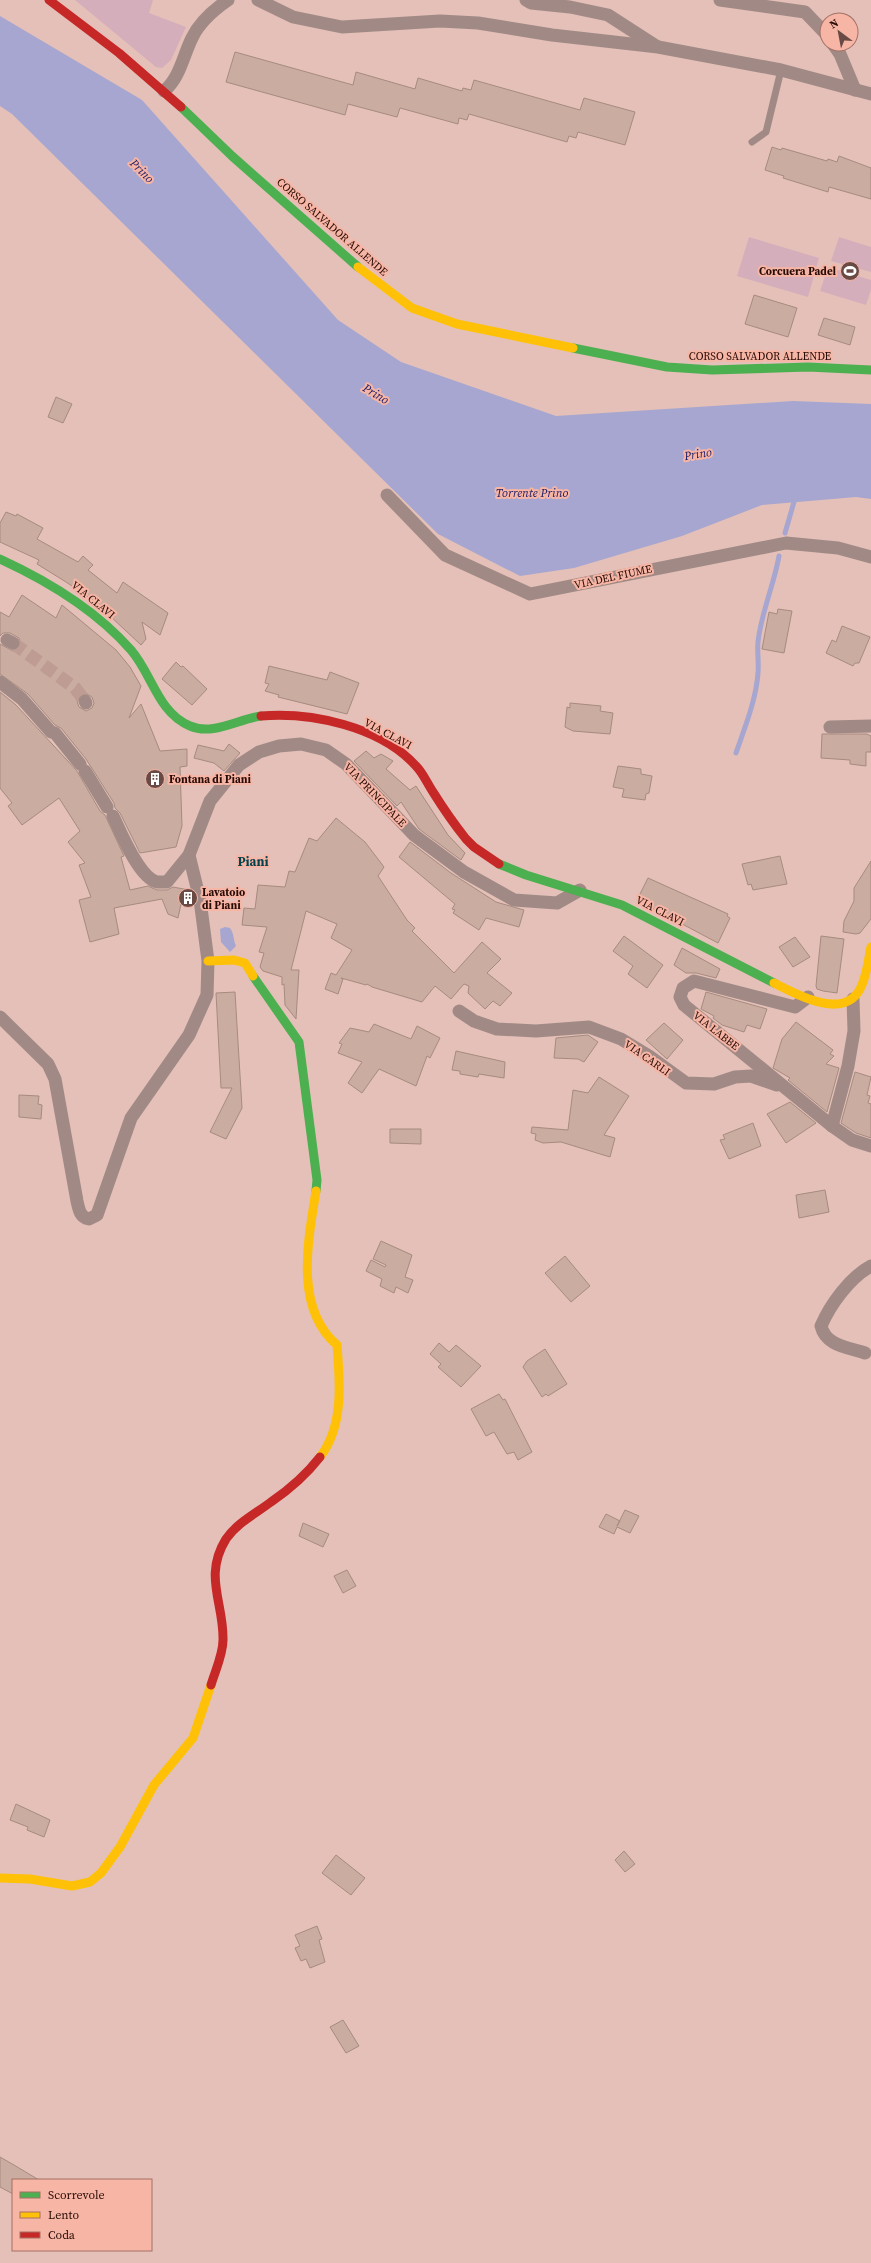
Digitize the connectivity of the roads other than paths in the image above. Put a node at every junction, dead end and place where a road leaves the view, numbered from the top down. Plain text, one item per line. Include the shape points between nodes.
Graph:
1 (49, 0) edge
2 (228, 0) edge
3 (258, 0) edge
4 (526, 0) edge
5 (720, 0) edge
6 (819, 27) edge
7 (658, 47) junction
8 (839, 52) edge
9 (781, 70) junction
10 (855, 90) junction
11 (164, 91) junction
12 (871, 94) edge
13 (752, 142) dead end
14 (871, 370) edge
15 (387, 495) dead end
16 (871, 557) edge
17 (0, 559) edge
18 (0, 682) edge
19 (871, 726) edge
20 (830, 727) dead end
21 (189, 855) junction
22 (580, 890) junction
23 (871, 947) edge
24 (208, 961) junction
25 (808, 998) junction
26 (853, 999) junction
27 (459, 1010) dead end
28 (0, 1018) edge
29 (789, 1090) junction
30 (832, 1126) junction
31 (871, 1146) edge
32 (871, 1266) edge
33 (865, 1353) dead end
34 (0, 1878) edge

1 - 11 street, CORSO SALVADOR ALLENDE
2 - 11 street via 216,8 192,36 173,84
3 - 7 street via 293,17 342,27 440,21 478,23 552,35
4 - 7 street via 531,3 570,7 608,15
5 - 6 street via 805,12
7 - 9 street
8 - 10 street
9 - 10 street
9 - 13 lane via 766,132
10 - 12 street
11 - 14 street, CORSO SALVADOR ALLENDE via 232,156 356,266 412,308 457,324 668,367 712,370
15 - 16 street, VIA DEL FIUME via 445,555 530,594 786,543 838,548
17 - 22 street, VIA CLAVI via 48,581 83,605 133,652 162,700 177,718 188,726 202,730 258,716 280,715 316,718 370,736 392,747 416,766 474,847 515,872
18 - 21 street, VIA PRINCIPALE via 22,699 51,732 55,733 82,767 134,858 147,875 156,882 166,882
19 - 20 street
21 - 22 street, VIA PRINCIPALE via 210,801 239,765 260,752 279,746 300,744 326,750 346,764 414,835 464,872 514,900 557,903
21 - 24 street via 200,900
22 - 25 street, VIA CLAVI via 621,904
23 - 26 street via 862,985
24 - 28 street via 207,995 189,1035 131,1118 98,1215 89,1219 80,1213 76,1201 55,1079 48,1064
24 - 34 street via 234,960 245,964 299,1042 317,1180 316,1201 309,1231 312,1301 314,1318 329,1340 337,1344 338,1418 335,1430 312,1470 299,1483 246,1518 233,1530 222,1547 213,1576 223,1628 223,1644 194,1738 150,1790 114,1856 101,1873 90,1882 79,1886 64,1886 30,1879
25 - 26 street, VIA CLAVI via 840,1004
25 - 29 street, VIA LABBE via 795,1007 694,981 686,985 681,992 684,1005
26 - 30 street via 854,1031 848,1066
27 - 29 street, VIA CARLI via 474,1021 497,1029 589,1027 620,1039 686,1083 714,1084 735,1077 751,1076
29 - 30 street, VIA LABBE
30 - 31 street, VIA LABBE via 852,1140
32 - 33 street via 833,1302 821,1326 828,1341

